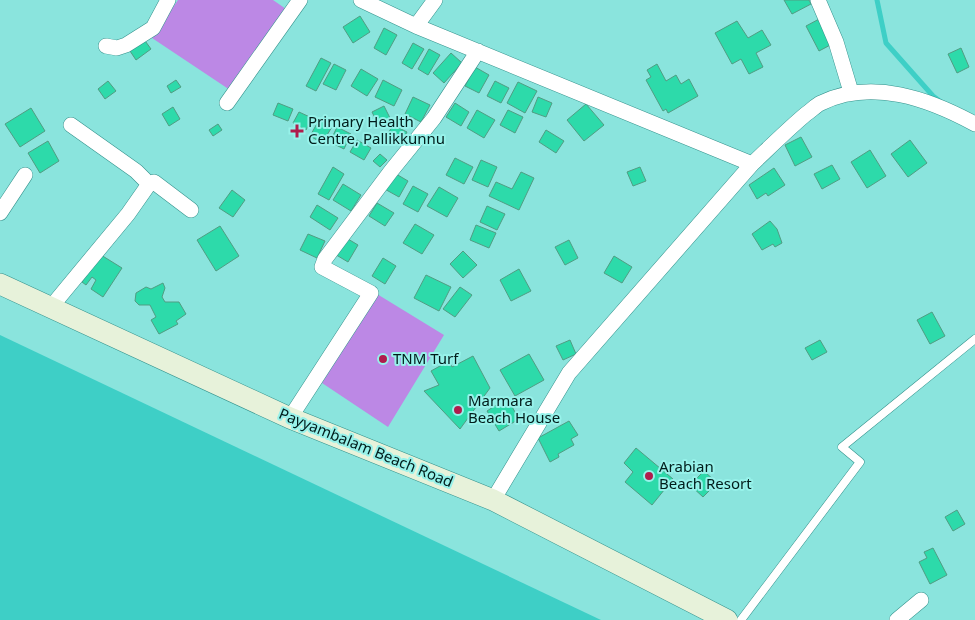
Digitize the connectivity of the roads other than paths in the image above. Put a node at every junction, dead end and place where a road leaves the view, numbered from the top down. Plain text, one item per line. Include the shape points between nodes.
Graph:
1 (168, 0) edge
2 (300, 0) edge
3 (362, 0) edge
4 (435, 0) edge
5 (818, 0) edge
6 (416, 26) junction
7 (106, 46) dead end
8 (478, 51) junction
9 (851, 92) junction
10 (227, 103) dead end
11 (975, 124) edge
12 (71, 125) dead end
13 (752, 164) junction
14 (25, 175) dead end
15 (150, 184) junction
16 (191, 210) dead end
17 (0, 213) edge
18 (0, 284) edge
19 (51, 307) junction
20 (975, 339) edge
21 (290, 418) junction
22 (493, 500) junction
23 (921, 600) dead end
24 (727, 620) edge
25 (741, 620) edge
26 (897, 620) edge

1 - 7 street via 153,28 126,46
2 - 10 street
3 - 6 street
4 - 6 street
5 - 9 street via 836,42
6 - 8 street
8 - 13 street
8 - 21 street via 434,118 325,259 322,267 371,293
9 - 11 street via 887,92 916,98
9 - 13 street via 820,103
12 - 15 street via 136,170
13 - 22 street via 569,373
14 - 17 street
15 - 16 street via 154,182
15 - 19 street
18 - 19 main road, Payyambalam Beach Road
19 - 21 main road, Payyambalam Beach Road
20 - 25 lane via 842,447 860,462
21 - 22 main road, Payyambalam Beach Road
22 - 24 main road, Payyambalam Beach Road
23 - 26 street

